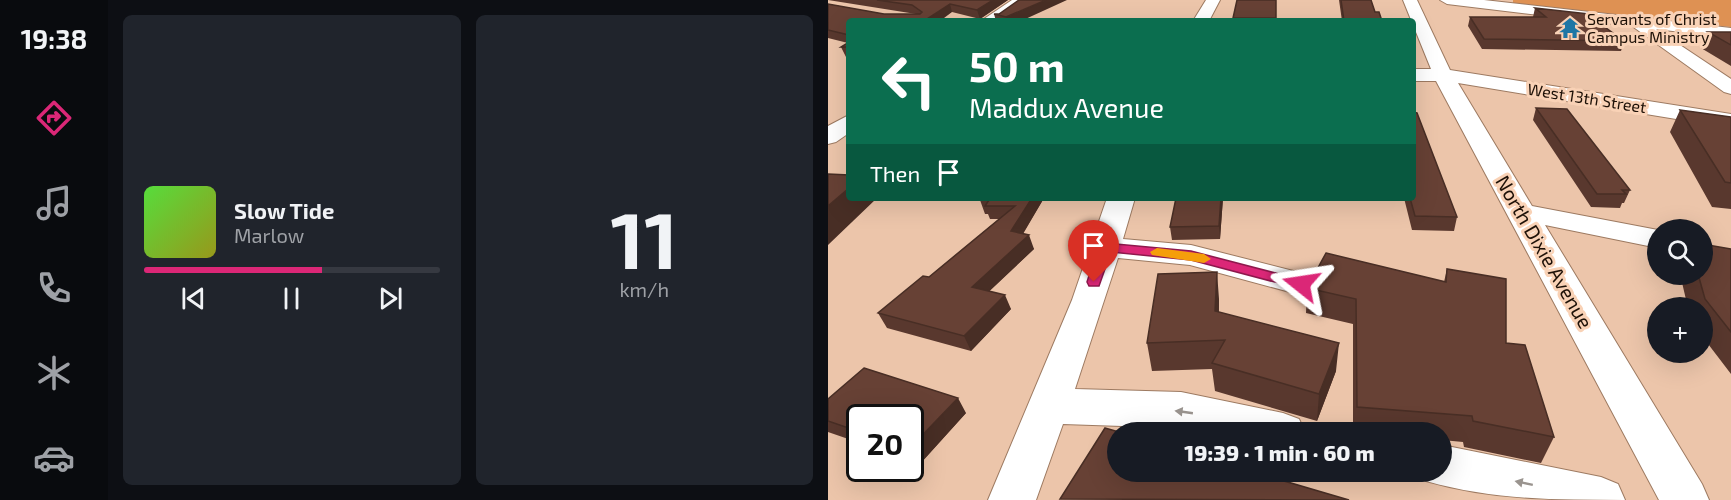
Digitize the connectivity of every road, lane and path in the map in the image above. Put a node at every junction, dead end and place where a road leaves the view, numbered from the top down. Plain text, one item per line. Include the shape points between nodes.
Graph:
1 (1022, 0) edge
2 (1213, 0) edge
3 (1410, 0) edge
4 (1447, 0) edge
5 (994, 18) edge
6 (1203, 18) edge
7 (1414, 18) edge
8 (1635, 22) junction
9 (1416, 25) edge
10 (1731, 33) edge
11 (1428, 75) edge
12 (1731, 88) edge
13 (1731, 121) edge
14 (846, 124) edge
15 (828, 137) edge
16 (1120, 201) edge
17 (1521, 212) junction
18 (1647, 237) edge
19 (1105, 247) junction
20 (1301, 284) dead end
21 (1048, 406) junction
22 (1237, 422) edge
23 (1452, 468) edge
24 (1012, 500) edge
25 (1601, 500) edge
26 (1685, 500) edge

1 - 5 street
2 - 6 street
3 - 7 street, North Dixie Avenue
4 - 8 street
8 - 10 street
8 - 12 street
9 - 11 street, North Dixie Avenue
11 - 13 street, West 13th Street
11 - 17 street, North Dixie Avenue
14 - 15 street
16 - 19 street
17 - 18 street
17 - 26 street, North Dixie Avenue
19 - 20 street via 1191,255
19 - 21 street
22 -> 21 street via 1181,410
21 - 24 street
25 -> 23 street

